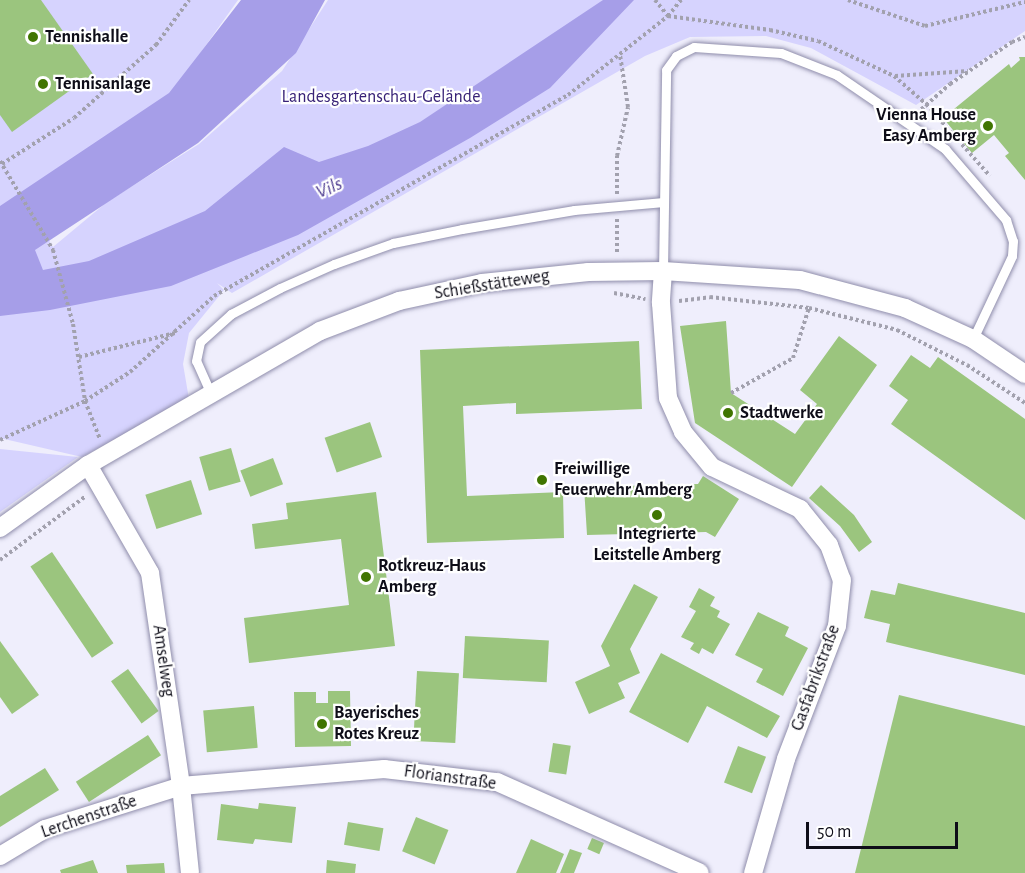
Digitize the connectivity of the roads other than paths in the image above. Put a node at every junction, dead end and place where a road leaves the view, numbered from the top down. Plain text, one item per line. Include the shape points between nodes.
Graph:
1 (664, 202) junction
2 (663, 271) junction
3 (973, 339) junction
4 (1025, 374) edge
5 (211, 394) junction
6 (88, 465) junction
7 (0, 528) edge
8 (181, 786) junction
9 (0, 856) edge
10 (190, 873) edge
11 (700, 873) edge
12 (753, 873) edge

1 - 2 lane
1 - 3 lane via 666,70 676,56 694,47 781,52 837,75 945,149 1006,220 1013,241 1012,256
1 - 5 lane via 519,218 393,243 334,264 231,314 200,342 196,361
2 - 3 street, Schießstätteweg via 800,280 905,308
2 - 5 street, Schießstätteweg via 588,272 482,283 399,302 320,332
2 - 12 street, Gasfabrikstraße via 661,303 668,398 683,432 712,467 800,509 829,545 842,580 837,626 786,759
3 - 4 street, Schießstätteweg
5 - 6 street, Schießstätteweg
6 - 7 street, Schießstätteweg
6 - 8 street, Amselweg via 150,573
8 - 9 street, Lerchenstraße via 45,829
8 - 10 street, Amselweg
8 - 11 street, Florianstraße via 384,769 497,782

